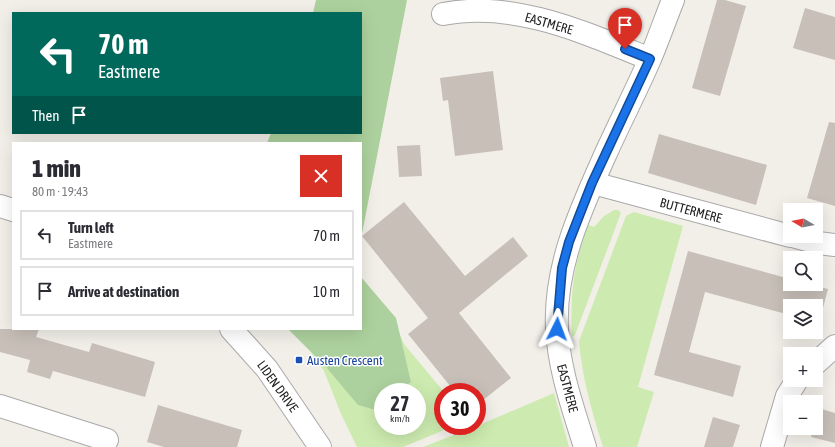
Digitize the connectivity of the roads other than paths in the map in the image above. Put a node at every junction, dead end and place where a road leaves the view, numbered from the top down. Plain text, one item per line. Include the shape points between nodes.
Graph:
1 (673, 0) edge
2 (443, 14) dead end
3 (650, 59) junction
4 (592, 183) junction
5 (0, 206) edge
6 (12, 210) edge
7 (783, 234) edge
8 (818, 243) edge
9 (835, 245) edge
10 (232, 330) edge
11 (835, 346) edge
12 (823, 357) edge
13 (793, 387) edge
14 (0, 406) edge
15 (107, 440) dead end
16 (320, 447) edge
17 (585, 447) edge
18 (772, 447) edge

1 - 3 street, EASTMERE
2 - 3 street, EASTMERE via 463,10 484,10 533,17
3 - 4 street, EASTMERE
4 - 7 street, BUTTERMERE
4 - 17 street, EASTMERE via 569,242 562,268 557,329 565,384
5 - 6 street
8 - 9 street, BUTTERMERE
10 - 16 street, LIDEN DRIVE via 267,369
11 - 12 street
13 - 18 street via 787,396
14 - 15 street

